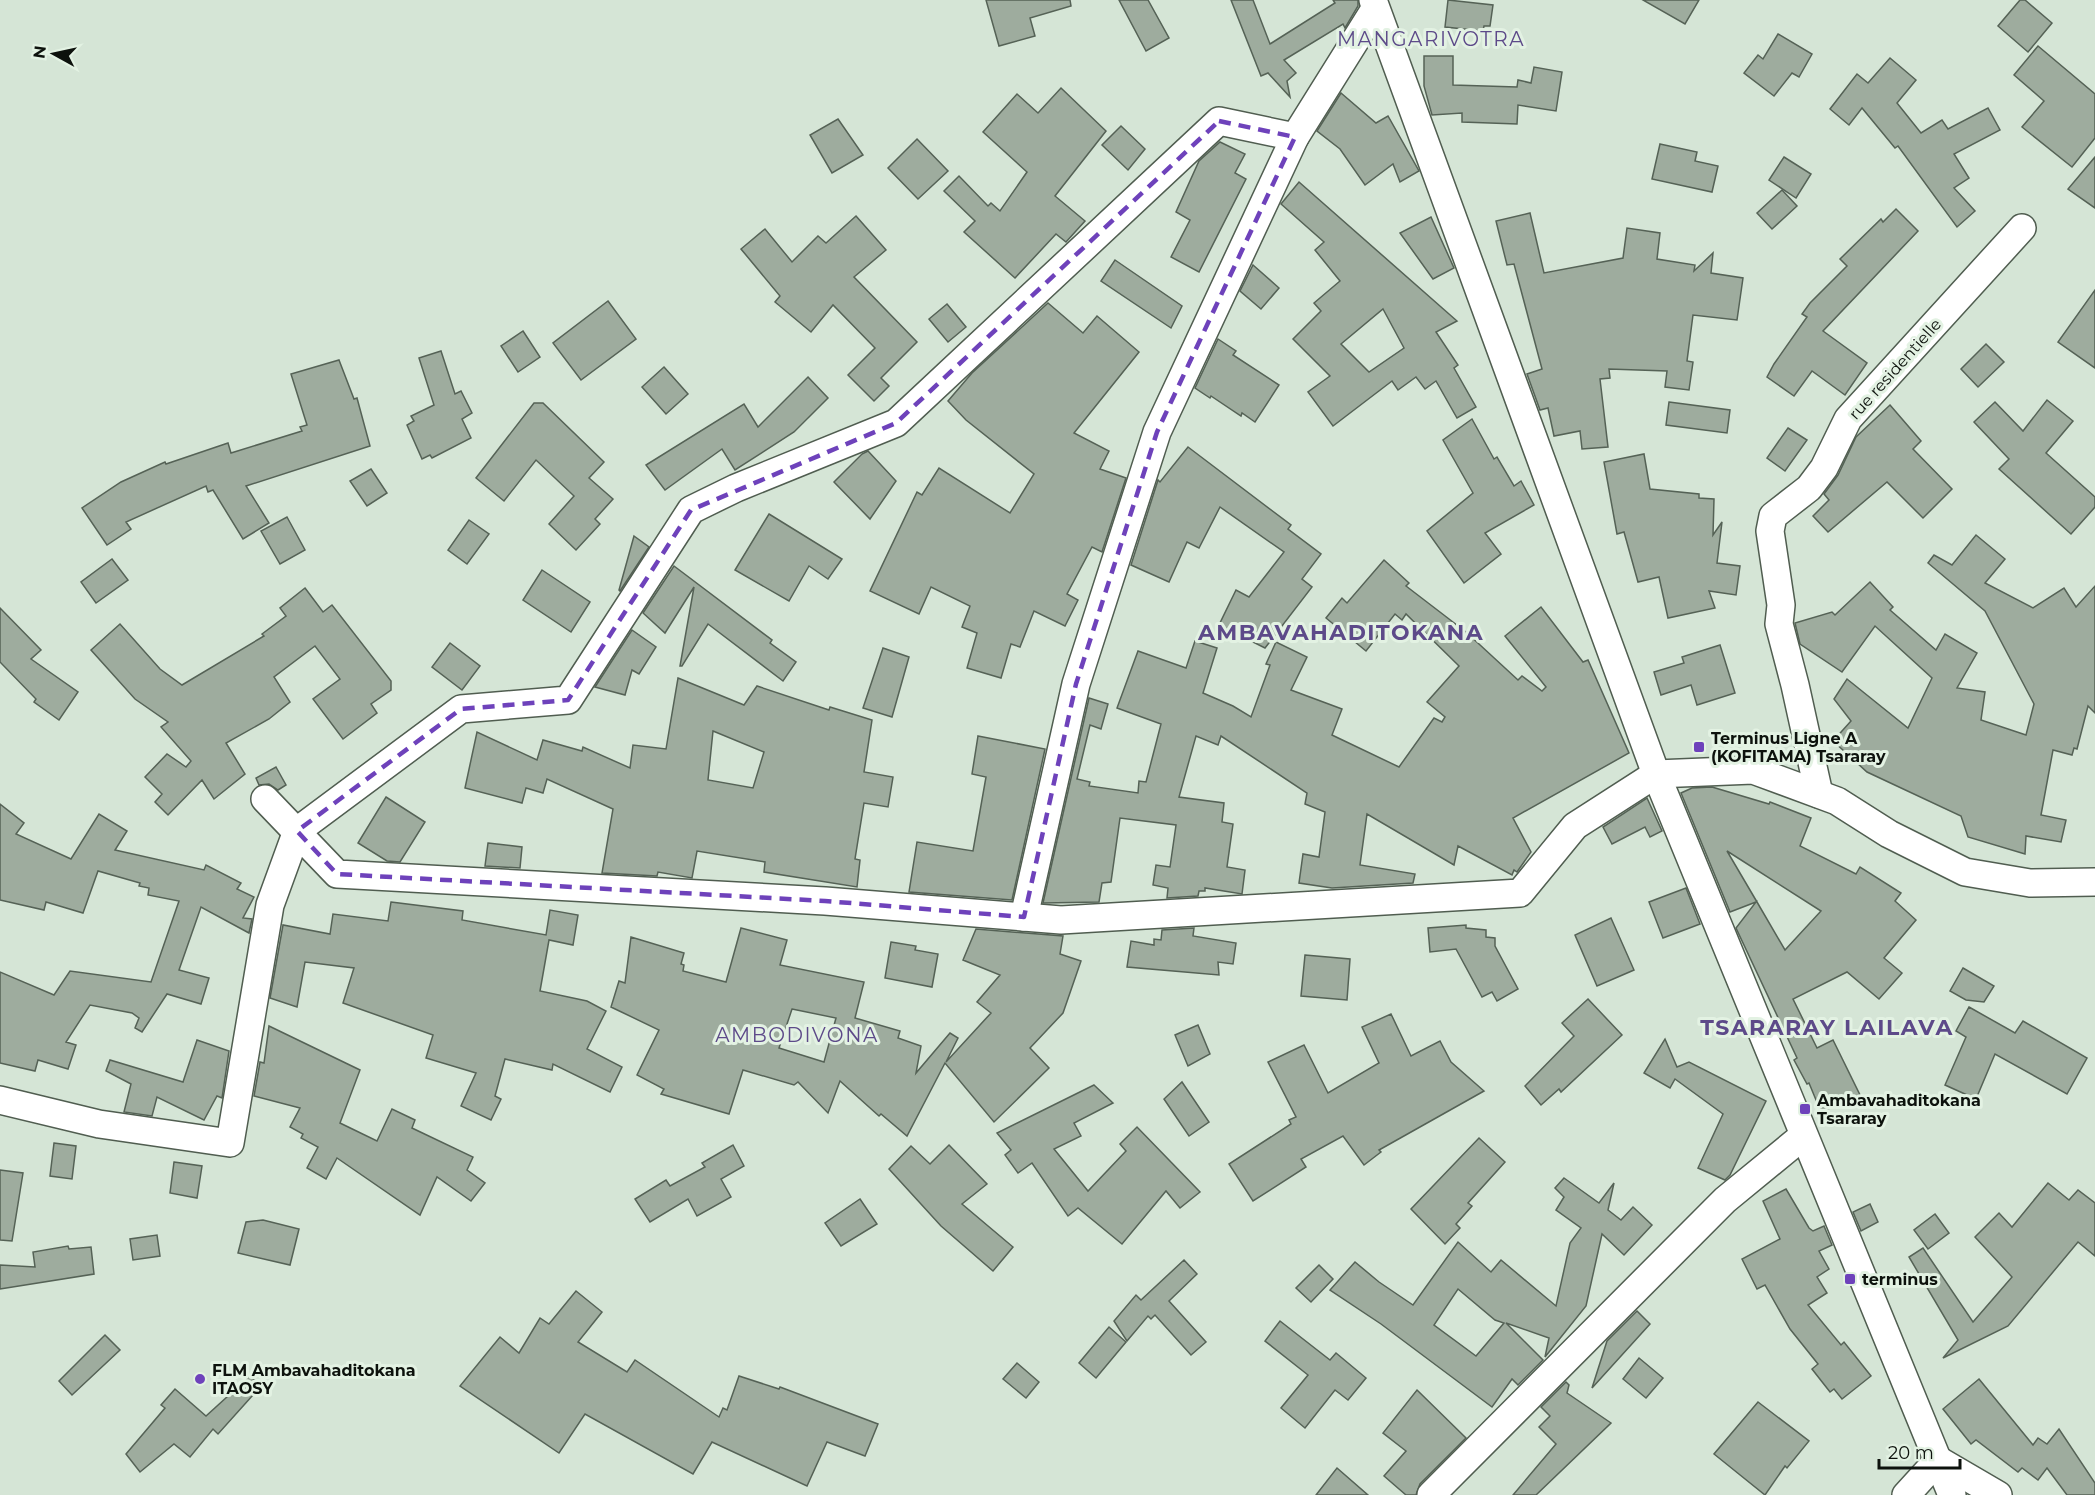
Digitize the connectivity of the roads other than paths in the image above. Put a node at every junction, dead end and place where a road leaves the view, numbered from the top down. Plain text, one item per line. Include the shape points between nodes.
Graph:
1 (1374, 4) edge
2 (1295, 137) junction
3 (2022, 228) dead end
4 (1656, 774) junction
5 (1819, 794) junction
6 (264, 799) dead end
7 (297, 831) junction
8 (2095, 882) edge
9 (1024, 917) junction
10 (0, 1100) edge
11 (1803, 1136) junction
12 (1938, 1460) junction
13 (1431, 1495) edge
14 (1906, 1495) edge
15 (1952, 1495) edge
16 (1998, 1495) edge

1 - 2 street
1 - 4 street
2 - 7 street via 1219,121 896,423 692,510 568,700 461,709
2 - 9 street via 1157,432 1076,684
3 - 5 street, rue residentielle via 1848,419 1824,468 1809,488 1773,516 1770,531 1781,605 1779,624
4 - 5 street via 1753,770
4 - 9 street via 1575,826 1520,893 1061,920
4 - 11 street
5 - 8 street via 1965,872 2030,883
6 - 7 street
7 - 9 street via 337,874 801,900
7 - 10 street via 270,905 230,1143 99,1124
11 - 12 street
11 - 13 street via 1725,1200
12 - 14 street
12 - 15 street
12 - 16 street

